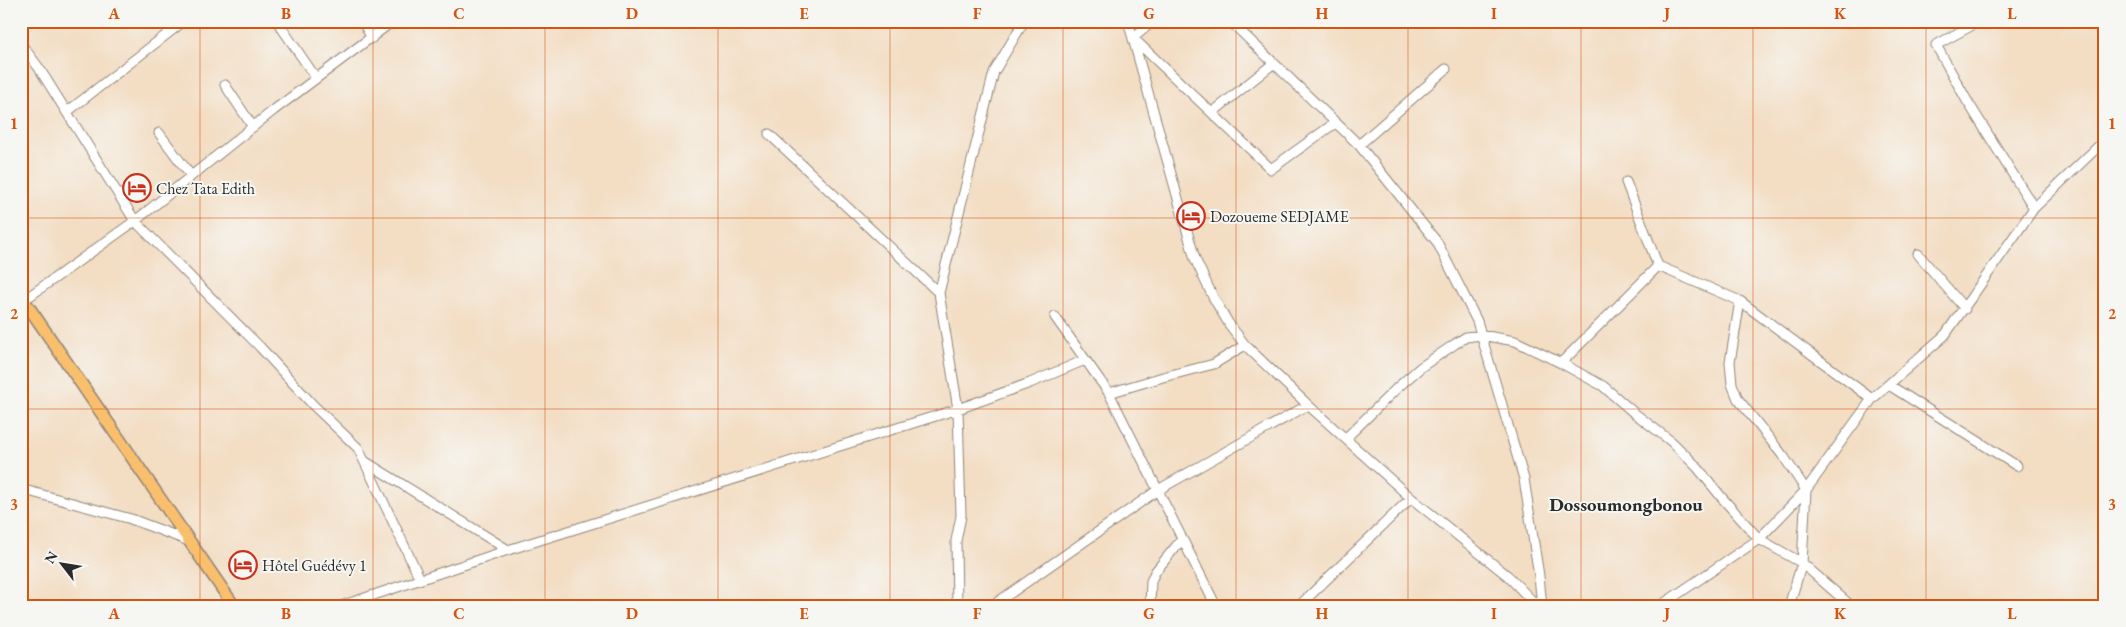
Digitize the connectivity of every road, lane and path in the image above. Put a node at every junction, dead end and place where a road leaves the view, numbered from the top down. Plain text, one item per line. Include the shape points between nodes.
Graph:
1 (184, 21) edge
2 (277, 21) edge
3 (362, 21) edge
4 (393, 21) edge
5 (1024, 21) edge
6 (1128, 21) edge
7 (1153, 21) edge
8 (1230, 21) edge
9 (1980, 21) edge
10 (372, 38) junction
11 (1133, 38) junction
12 (21, 44) edge
13 (1274, 63) junction
14 (1446, 69) dead end
15 (316, 78) junction
16 (225, 85) dead end
17 (67, 112) junction
18 (1213, 112) junction
19 (1335, 123) junction
20 (253, 127) junction
21 (159, 133) dead end
22 (769, 134) dead end
23 (2105, 140) edge
24 (1359, 145) junction
25 (191, 176) junction
26 (1626, 182) dead end
27 (2034, 208) junction
28 (135, 221) junction
29 (1918, 254) dead end
30 (1658, 266) junction
31 (939, 293) junction
32 (23, 298) edge
33 (1740, 301) junction
34 (1964, 309) junction
35 (1055, 317) dead end
36 (1481, 335) junction
37 (1245, 346) junction
38 (1085, 360) junction
39 (1562, 363) junction
40 (1889, 385) junction
41 (1108, 393) junction
42 (1872, 399) junction
43 (1308, 405) junction
44 (958, 409) junction
45 (1346, 438) junction
46 (366, 462) junction
47 (2017, 466) dead end
48 (21, 488) edge
49 (1158, 490) junction
50 (1806, 490) junction
51 (1411, 498) junction
52 (1182, 539) junction
53 (1759, 539) junction
54 (190, 541) junction
55 (508, 550) junction
56 (1802, 563) junction
57 (420, 579) junction
58 (234, 606) edge
59 (341, 606) edge
60 (957, 606) edge
61 (992, 606) edge
62 (1150, 606) edge
63 (1216, 606) edge
64 (1299, 606) edge
65 (1537, 606) edge
66 (1542, 606) edge
67 (1660, 606) edge
68 (1789, 606) edge
69 (1851, 606) edge

1 - 17 street
2 - 15 street
3 - 10 street
4 - 10 street
5 - 31 street via 994,72
6 - 11 street
7 - 11 street
8 - 13 street
9 - 27 street via 1936,45
10 - 15 street
11 - 18 street
11 - 37 street via 1195,259 1213,297
12 - 17 street
13 - 18 street
13 - 19 street
14 - 24 street
15 - 20 street
16 - 20 street
17 - 28 street
18 - 19 street via 1271,169
19 - 24 street
20 - 25 street
21 - 25 street
22 - 31 street
23 - 27 street
24 - 36 street via 1437,242
25 - 28 street
26 - 30 street
27 - 34 street
28 - 32 street
28 - 46 street via 358,448
29 - 34 street
30 - 33 street
30 - 39 street
31 - 44 street
32 - 54 main road
33 - 42 street
33 - 50 street via 1730,362 1732,384 1738,399
34 - 40 street via 1945,335
35 - 38 street
36 - 39 street via 1515,341
36 - 45 street via 1466,337 1421,367
36 - 66 street via 1524,480
37 - 41 street via 1214,364
37 - 43 street
38 - 41 street
38 - 44 street
39 - 53 street via 1603,386 1672,442
40 - 42 street
40 - 47 street
41 - 49 street
42 - 50 street
43 - 45 street
43 - 49 street
44 - 55 street
44 - 60 street via 961,516 956,541
45 - 51 street
46 - 55 street
46 - 57 street
48 - 54 street via 130,519
49 - 52 street
49 - 61 street
50 - 53 street
50 - 56 street
51 - 64 street
51 - 65 street via 1508,576
52 - 62 street via 1155,572 1151,581
52 - 63 street
53 - 56 street
53 - 67 street
54 - 58 main road
55 - 57 street
56 - 68 street
56 - 69 street
57 - 59 street

